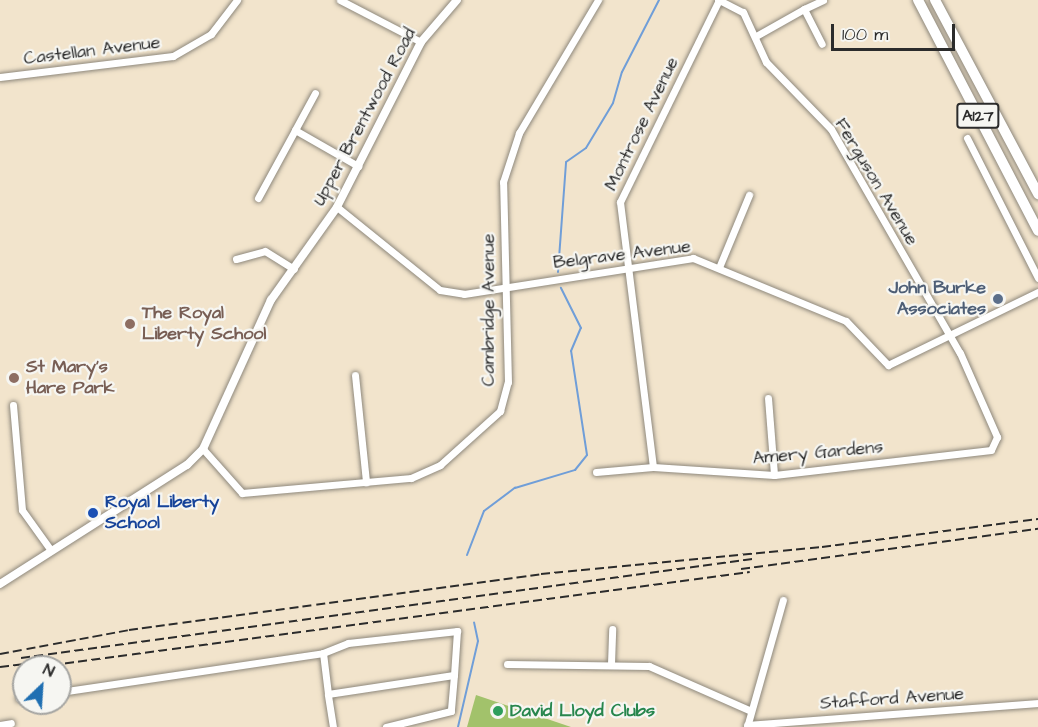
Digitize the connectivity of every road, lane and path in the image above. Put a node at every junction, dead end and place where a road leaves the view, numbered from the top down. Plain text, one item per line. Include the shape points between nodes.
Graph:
1 (237, 0) edge
2 (340, 0) edge
3 (457, 0) edge
4 (598, 0) edge
5 (718, 0) edge
6 (823, 0) edge
7 (918, 0) edge
8 (935, 0) edge
9 (804, 9) junction
10 (756, 36) junction
11 (421, 42) junction
12 (822, 44) dead end
13 (0, 76) edge
14 (315, 93) dead end
15 (295, 130) junction
16 (967, 138) dead end
17 (358, 166) junction
18 (1038, 194) edge
19 (749, 195) dead end
20 (258, 198) dead end
21 (337, 207) junction
22 (1038, 231) edge
23 (236, 259) dead end
24 (720, 265) junction
25 (625, 267) junction
26 (294, 269) junction
27 (1038, 278) edge
28 (504, 286) junction
29 (1038, 292) edge
30 (949, 339) junction
31 (355, 375) dead end
32 (768, 398) dead end
33 (13, 405) dead end
34 (203, 449) junction
35 (653, 467) junction
36 (596, 472) dead end
37 (774, 475) junction
38 (366, 482) junction
39 (50, 549) junction
40 (0, 584) edge
41 (783, 600) dead end
42 (612, 629) dead end
43 (323, 653) junction
44 (507, 664) dead end
45 (611, 664) junction
46 (454, 675) junction
47 (72, 690) edge
48 (328, 694) junction
49 (1038, 703) edge
50 (752, 711) junction
51 (11, 723) dead end
52 (0, 725) edge
53 (747, 726) edge
54 (333, 727) edge
55 (386, 727) edge

1 - 13 street, Castellan Avenue via 211,34 173,56
2 - 11 street
3 - 11 street, Upper Brentwood Road
4 - 28 street, Cambridge Avenue via 519,133 503,182
5 - 10 street, Ferguson Avenue via 743,12
5 - 25 street, Montrose Avenue via 620,202
6 - 9 street
7 - 22 highway, A127
8 - 18 highway, A127
9 - 10 street
9 - 12 street
10 - 30 street, Ferguson Avenue via 766,62 831,129
11 - 17 street, Upper Brentwood Road
14 - 15 street
15 - 17 street
15 - 20 street
16 - 27 street
17 - 21 street, Upper Brentwood Road
19 - 24 street
21 - 26 street, Upper Brentwood Road
21 - 28 street, Belgrave Avenue via 441,290 465,294
23 - 26 street via 265,251
24 - 25 street, Belgrave Avenue via 693,258
24 - 30 street, Belgrave Avenue via 846,321 888,365
25 - 28 street, Belgrave Avenue
25 - 35 street
26 - 34 street, Upper Brentwood Road via 271,300
28 - 38 street, Cambridge Avenue via 508,382 500,411 440,465 411,478
29 - 30 street, Belgrave Avenue
30 - 37 street, Amery Gardens via 997,437 991,450
31 - 38 street
32 - 37 street
33 - 39 street via 22,510
34 - 38 street, Cambridge Avenue via 242,493
34 - 39 street, Upper Brentwood Road via 187,465
35 - 36 street, Amery Gardens
35 - 37 street, Amery Gardens
39 - 40 street, Upper Brentwood Road
41 - 50 street
42 - 45 street
43 - 46 street via 348,643 457,631
43 - 47 street
43 - 48 street
44 - 45 street
45 - 50 street via 649,666
46 - 48 street
46 - 55 street via 450,711
48 - 54 street
49 - 53 street, Stafford Avenue
50 - 53 street
51 - 52 street

